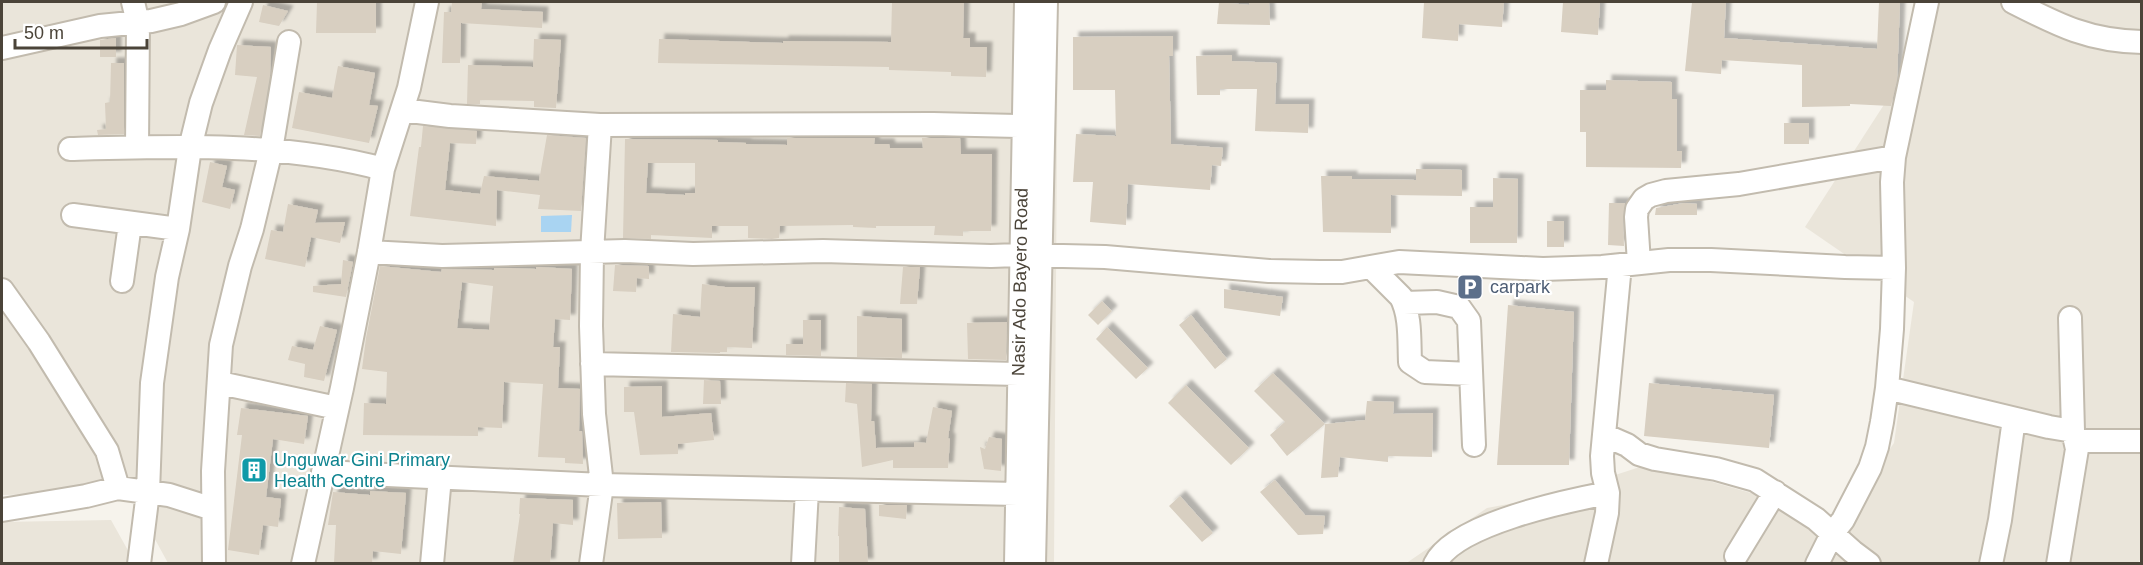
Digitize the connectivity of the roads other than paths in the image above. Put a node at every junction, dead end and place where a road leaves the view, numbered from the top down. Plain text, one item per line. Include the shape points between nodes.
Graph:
1 (214, 2) edge
2 (241, 2) edge
3 (427, 2) edge
4 (1026, 2) edge
5 (1046, 2) edge
6 (1927, 2) edge
7 (2013, 2) edge
8 (135, 12) edge
9 (289, 42) dead end
10 (2142, 42) edge
11 (2, 48) edge
12 (402, 110) junction
13 (600, 125) junction
14 (1023, 126) junction
15 (137, 147) junction
16 (190, 148) junction
17 (70, 149) dead end
18 (271, 150) junction
19 (1894, 157) junction
20 (383, 169) junction
21 (73, 215) dead end
22 (130, 224) junction
23 (177, 229) junction
24 (369, 252) junction
25 (592, 252) junction
26 (1031, 255) junction
27 (1630, 264) junction
28 (1371, 267) junction
29 (1894, 268) junction
30 (122, 281) dead end
31 (2, 290) edge
32 (1404, 303) junction
33 (2070, 318) dead end
34 (592, 364) junction
35 (1019, 374) junction
36 (1471, 374) junction
37 (220, 383) junction
38 (1887, 388) junction
39 (337, 408) junction
40 (2014, 419) junction
41 (1604, 435) junction
42 (2075, 436) junction
43 (2142, 441) edge
44 (1474, 445) dead end
45 (323, 472) junction
46 (440, 477) junction
47 (602, 485) junction
48 (118, 488) junction
49 (807, 489) junction
50 (148, 492) junction
51 (1775, 492) junction
52 (1608, 493) junction
53 (1017, 494) junction
54 (213, 509) junction
55 (2, 510) edge
56 (1832, 534) junction
57 (1736, 556) dead end
58 (139, 564) edge
59 (214, 564) edge
60 (303, 564) edge
61 (432, 564) edge
62 (591, 564) edge
63 (804, 564) edge
64 (1016, 564) edge
65 (1034, 564) edge
66 (1434, 564) edge
67 (1596, 564) edge
68 (1816, 564) edge
69 (1869, 564) edge
70 (1991, 564) edge
71 (2058, 564) edge

1 - 8 street via 181,14
2 - 16 street via 201,103
3 - 12 street
4 - 14 street, Nasir Ado Bayero Road
5 - 26 street
6 - 19 street
7 - 10 street via 2073,32
8 - 11 street via 100,26
8 - 15 street
9 - 18 street
12 - 13 street
12 - 20 street
13 - 14 street
13 - 25 street
14 - 26 street, Nasir Ado Bayero Road
15 - 16 street
15 - 17 street
16 - 18 street
16 - 23 street
18 - 20 street via 332,157
18 - 37 street via 225,329
19 - 27 street via 1651,195 1637,209
19 - 29 street
20 - 24 street
21 - 22 street
22 - 23 street
22 - 30 street
23 - 50 street via 152,383
24 - 25 street via 442,256
24 - 39 street
25 - 26 street
25 - 34 street
26 - 28 street via 1157,260 1269,271 1342,272
26 - 35 street, Nasir Ado Bayero Road
26 - 65 street
27 - 28 street via 1543,269 1399,262
27 - 29 street via 1669,260
27 - 41 street via 1616,327
28 - 32 street
29 - 38 street
31 - 48 street via 107,451
32 - 36 street via 1410,362 1425,372
32 - 36 street via 1437,302 1459,307 1469,321
33 - 42 street
34 - 35 street
34 - 47 street
35 - 53 street, Nasir Ado Bayero Road
36 - 44 street
37 - 39 street
37 - 54 street
38 - 40 street
38 - 56 street via 1870,468
39 - 45 street
40 - 42 street
40 - 70 street
41 - 51 street via 1654,459 1739,474
41 - 52 street via 1603,472
42 - 43 street
42 - 71 street via 2074,474
45 - 46 street
45 - 60 street
46 - 47 street
46 - 61 street
47 - 49 street
47 - 62 street
48 - 50 street
48 - 55 street
49 - 53 street
49 - 63 street
50 - 54 street
50 - 58 street
51 - 56 street
51 - 57 street
52 - 66 street via 1560,502 1499,521 1448,546
52 - 67 street
53 - 64 street, Nasir Ado Bayero Road
54 - 59 street
56 - 68 street
56 - 69 street

